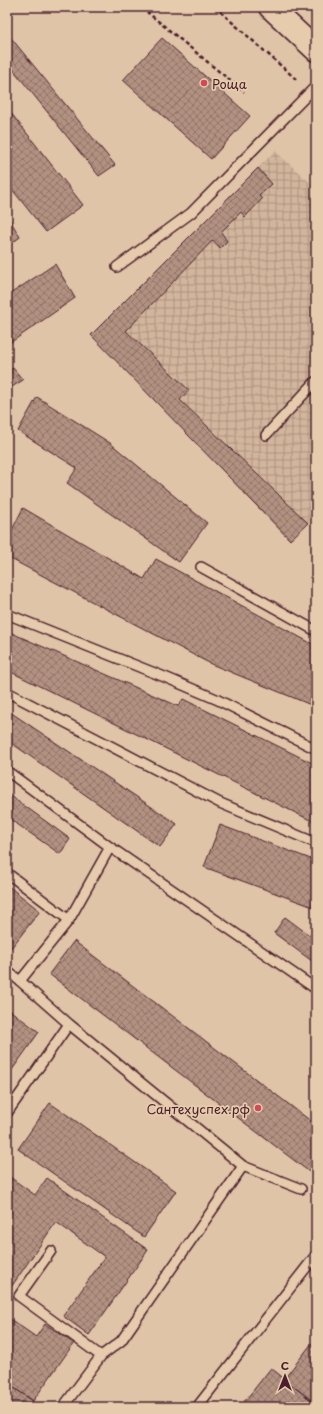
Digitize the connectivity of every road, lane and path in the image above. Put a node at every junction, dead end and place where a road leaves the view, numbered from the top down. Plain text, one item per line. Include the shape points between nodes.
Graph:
1 (141, 7) edge
2 (215, 7) edge
3 (274, 8) edge
4 (316, 50) edge
5 (297, 80) dead end
6 (316, 86) edge
7 (244, 92) dead end
8 (117, 267) dead end
9 (316, 381) edge
10 (266, 435) dead end
11 (200, 566) dead end
12 (7, 614) edge
13 (316, 631) edge
14 (7, 692) edge
15 (316, 749) edge
16 (7, 771) edge
17 (316, 843) edge
18 (110, 848) junction
19 (7, 873) edge
20 (69, 920) junction
21 (7, 971) edge
22 (20, 981) junction
23 (316, 990) edge
24 (69, 1024) junction
25 (7, 1113) edge
26 (243, 1166) junction
27 (301, 1189) dead end
28 (51, 1251) dead end
29 (316, 1256) edge
30 (102, 1356) junction
31 (63, 1407) edge
32 (197, 1407) edge

1 - 7 path
2 - 5 path
3 - 4 main road
6 - 8 lane via 191,213
9 - 10 lane
11 - 13 lane
12 - 15 lane via 216,699
14 - 17 lane via 220,802
16 - 18 lane
18 - 20 lane
18 - 23 lane
19 - 20 lane
20 - 22 lane
21 - 22 lane
22 - 24 lane
24 - 25 lane
24 - 26 lane
26 - 27 lane
26 - 30 lane via 121,1341
28 - 30 lane via 19,1296
29 - 32 lane
30 - 31 lane

